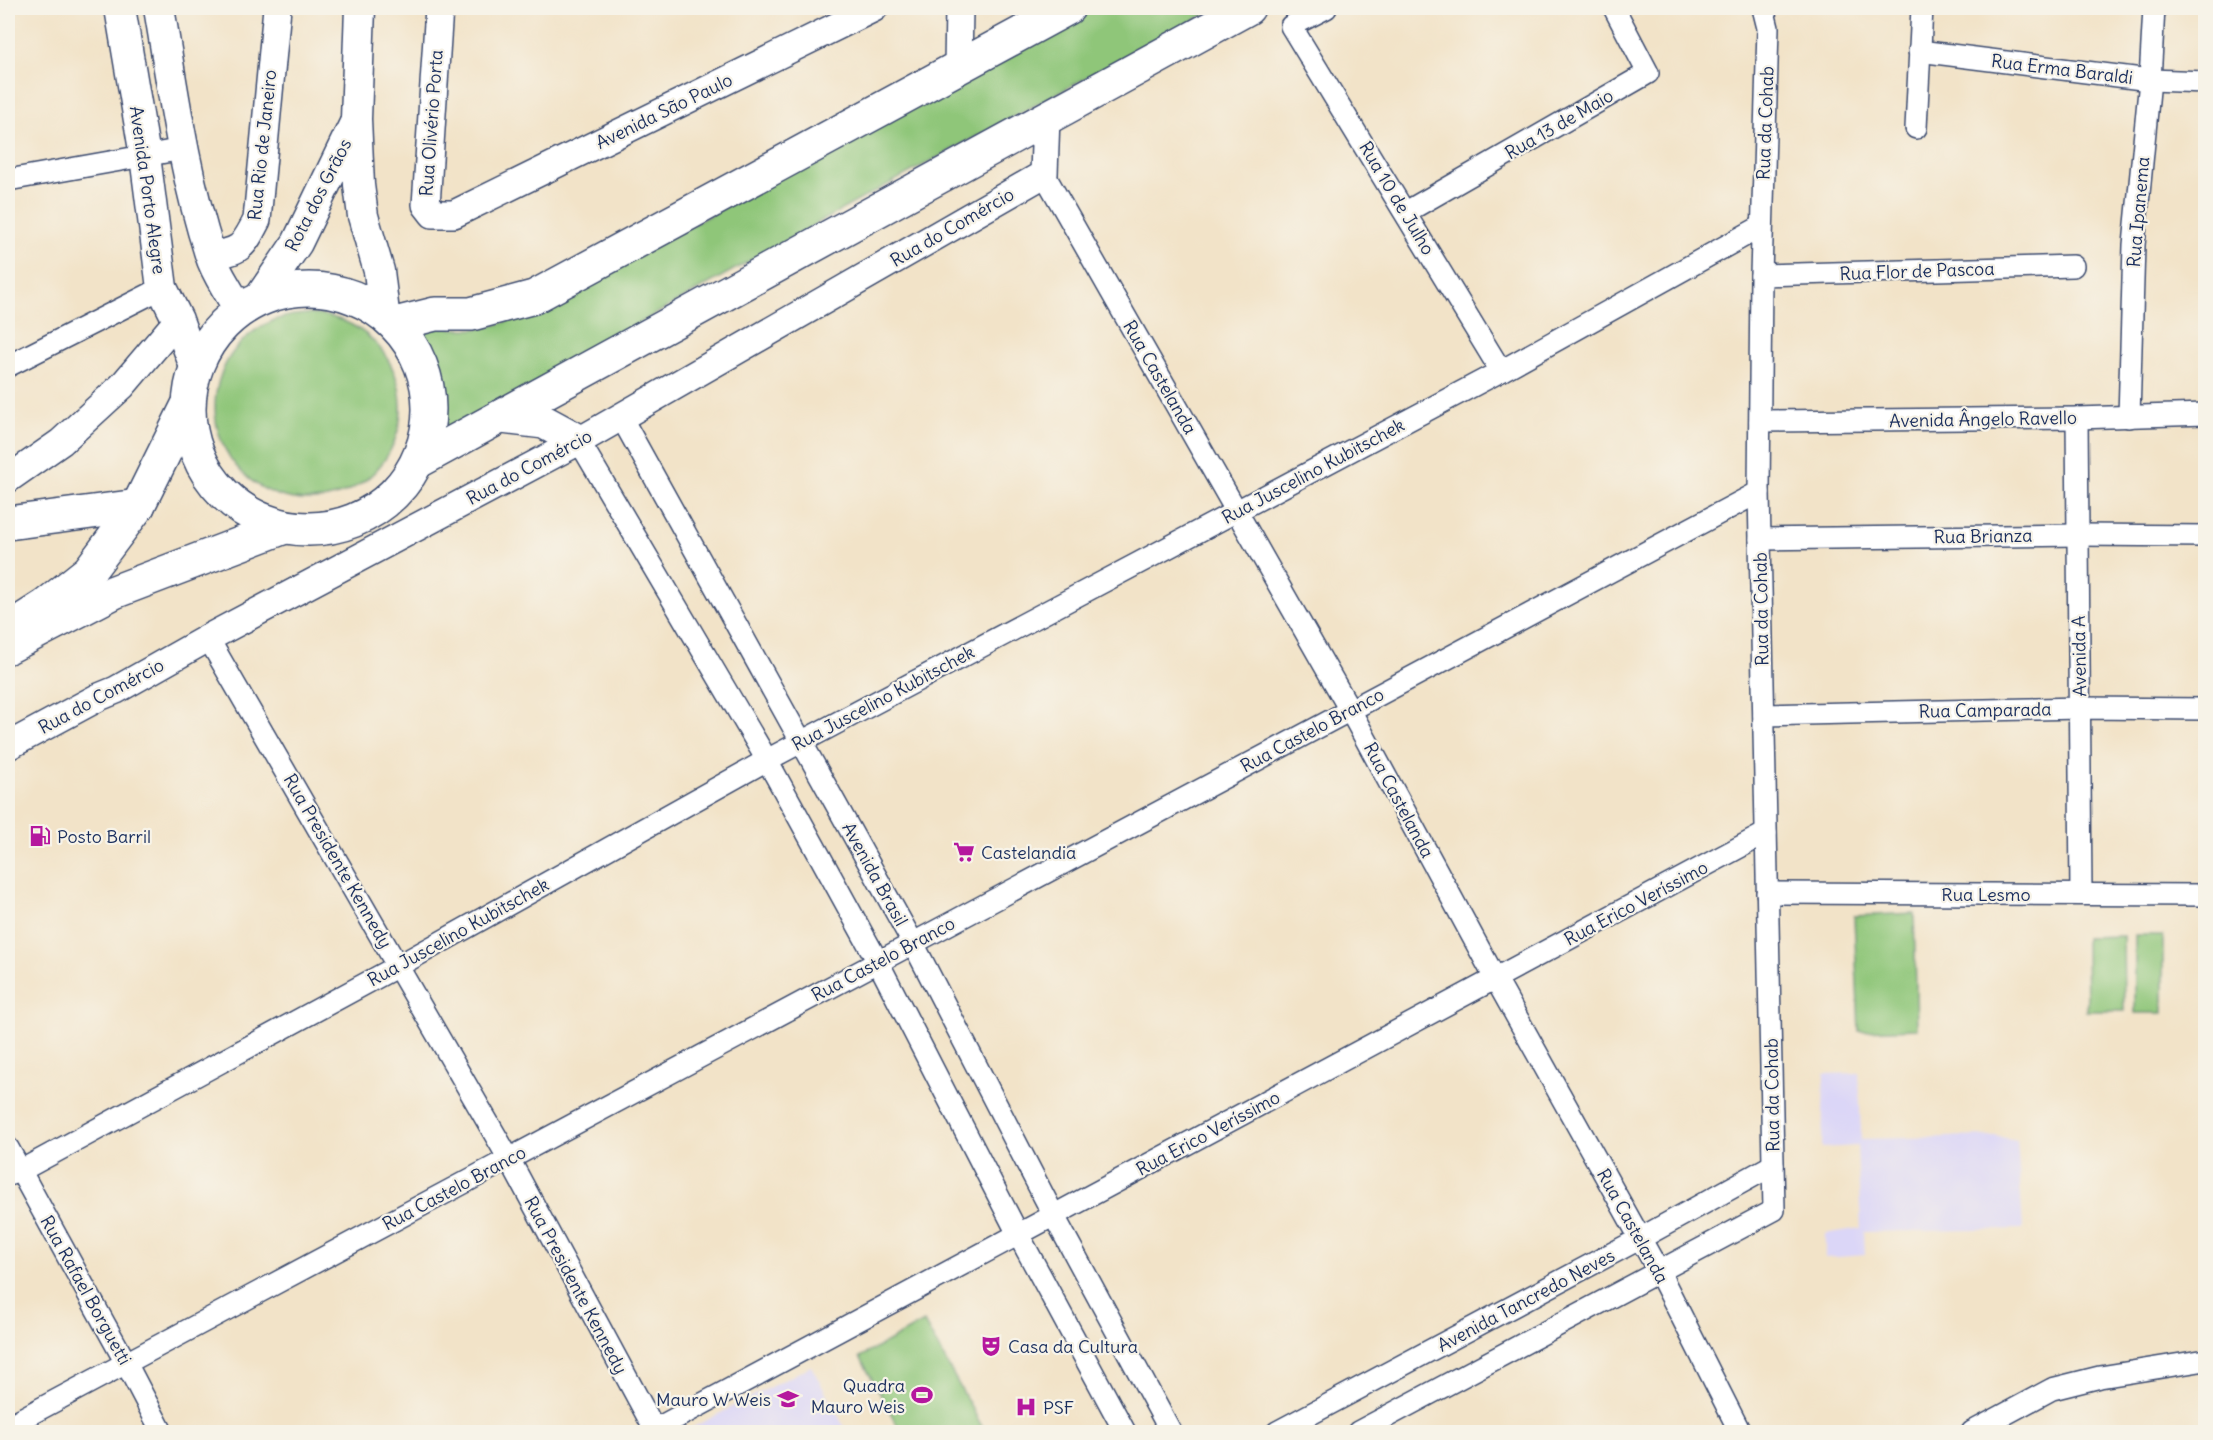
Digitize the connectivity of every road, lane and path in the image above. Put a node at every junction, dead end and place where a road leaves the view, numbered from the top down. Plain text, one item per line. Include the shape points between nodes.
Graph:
1 (120, 8) edge
2 (159, 8) edge
3 (276, 8) edge
4 (360, 8) edge
5 (439, 8) edge
6 (874, 8) edge
7 (959, 8) edge
8 (1068, 8) edge
9 (1248, 8) edge
10 (1326, 8) edge
11 (1614, 8) edge
12 (1763, 8) edge
13 (1922, 8) edge
14 (2154, 8) edge
15 (1919, 51) junction
16 (958, 67) junction
17 (2150, 80) junction
18 (2205, 82) edge
19 (1046, 117) junction
20 (356, 119) junction
21 (1916, 128) dead end
22 (183, 149) junction
23 (145, 156) junction
24 (1044, 174) junction
25 (8, 180) edge
26 (1406, 212) junction
27 (454, 214) joint
28 (1762, 226) junction
29 (210, 255) junction
30 (2073, 266) dead end
31 (1761, 276) junction
32 (162, 288) junction
33 (248, 305) junction
34 (390, 318) junction
35 (178, 320) junction
36 (8, 366) edge
37 (195, 367) junction
38 (1501, 371) junction
39 (187, 407) junction
40 (2205, 414) edge
41 (502, 417) junction
42 (621, 417) junction
43 (2129, 417) junction
44 (2077, 418) junction
45 (1760, 421) junction
46 (579, 441) junction
47 (418, 461) junction
48 (8, 479) edge
49 (1759, 492) junction
50 (138, 506) junction
51 (1237, 512) junction
52 (8, 523) edge
53 (282, 528) junction
54 (2078, 535) junction
55 (2205, 536) edge
56 (1760, 539) junction
57 (8, 630) edge
58 (208, 638) junction
59 (8, 647) edge
60 (2079, 708) junction
61 (2205, 709) edge
62 (1350, 710) junction
63 (1764, 715) junction
64 (802, 741) junction
65 (8, 746) edge
66 (767, 760) junction
67 (1766, 833) junction
68 (1767, 893) junction
69 (2081, 894) junction
70 (2205, 895) edge
71 (913, 943) junction
72 (878, 962) junction
73 (399, 966) junction
74 (1495, 978) junction
75 (8, 1148) edge
76 (509, 1159) junction
77 (1773, 1165) junction
78 (14, 1173) edge
79 (1774, 1210) joint
80 (1054, 1216) junction
81 (1018, 1234) junction
82 (1641, 1238) junction
83 (1659, 1272) junction
84 (2205, 1360) edge
85 (126, 1363) junction
86 (8, 1426) edge
87 (162, 1432) edge
88 (653, 1432) edge
89 (1125, 1432) edge
90 (1171, 1432) edge
91 (1277, 1432) edge
92 (1358, 1432) edge
93 (1740, 1432) edge
94 (1972, 1432) edge

1 - 23 main road, Avenida Porto Alegre
2 - 22 main road
3 - 29 street, Rua Rio de Janeiro via 257,220 245,245
4 - 20 main road, Rota dos Grãos
5 - 27 street, Rua Olivério Porta via 426,205 434,214
6 - 27 street, Avenida São Paulo
7 - 16 street
8 - 16 highway
9 - 19 highway
10 - 26 street, Rua 10 de Julho via 1291,26
11 - 26 street, Rua 13 de Maio via 1648,73
12 - 28 street, Rua da Cohab via 1768,28
13 - 15 street
14 - 17 street, Rua Ipanema
15 - 17 street, Rua Erma Baraldi
15 - 21 street
16 - 34 highway via 534,297 471,314
17 - 18 street, Rua Erma Baraldi
17 - 43 street, Rua Ipanema via 2134,245
19 - 24 street
19 - 41 highway
20 - 33 main road, Rota dos Grãos via 297,243
20 - 34 main road, Rota dos Grãos via 363,216
22 - 23 street
22 - 29 main road
23 - 25 street
23 - 32 main road, Avenida Porto Alegre
24 - 42 street, Rua do Comércio
24 - 51 street, Rua Castelanda
26 - 38 street, Rua 10 de Julho
28 - 31 street, Rua da Cohab
28 - 38 street, Rua Juscelino Kubitschek
29 - 33 main road via 231,294
30 - 31 street, Rua Flor de Pascoa
31 - 45 street, Rua da Cohab
32 - 35 main road, Avenida Porto Alegre
32 - 36 street
33 - 34 highway via 291,290 326,290 359,300
33 - 37 highway via 213,336
34 - 47 highway via 415,351 428,387 429,425
35 - 37 main road, Avenida Porto Alegre
35 - 48 street via 113,394 61,442
37 - 39 highway
38 - 51 street, Rua Juscelino Kubitschek
39 - 50 highway
39 - 53 highway via 193,448 213,484 244,512
40 - 43 street, Avenida Ângelo Ravello
41 - 46 highway via 544,422
41 - 47 highway
42 - 46 street, Rua do Comércio
42 - 64 street, Avenida Brasil
43 - 44 street, Avenida Ângelo Ravello
44 - 45 street, Avenida Ângelo Ravello
44 - 54 street, Avenida A
45 - 49 street, Rua da Cohab
46 - 58 street, Rua do Comércio
46 - 66 street
47 - 53 highway via 395,495 362,518 323,530
49 - 56 street, Rua da Cohab
49 - 62 street, Rua Castelo Branco
50 - 52 highway
50 - 57 highway via 89,571
51 - 62 street, Rua Castelanda
51 - 64 street, Rua Juscelino Kubitschek
53 - 59 highway via 114,592
54 - 55 street, Rua Brianza
54 - 56 street, Rua Brianza
54 - 60 street, Avenida A
56 - 63 street, Rua da Cohab
58 - 65 street, Rua do Comércio
58 - 73 street, Rua Presidente Kennedy
60 - 61 street, Rua Camparada
60 - 63 street, Rua Camparada
60 - 69 street, Avenida A
62 - 71 street, Rua Castelo Branco
62 - 74 street, Rua Castelanda
63 - 67 street, Rua da Cohab
64 - 66 street, Rua Juscelino Kubitschek
64 - 71 street, Avenida Brasil
66 - 72 street
66 - 73 street, Rua Juscelino Kubitschek
67 - 68 street, Rua da Cohab
67 - 74 street, Rua Erico Veríssimo
68 - 69 street, Rua Lesmo
68 - 77 street, Rua da Cohab
69 - 70 street, Rua Lesmo
71 - 72 street, Rua Castelo Branco
71 - 80 street, Avenida Brasil
72 - 76 street, Rua Castelo Branco
72 - 81 street
73 - 76 street, Rua Presidente Kennedy
73 - 78 street, Rua Juscelino Kubitschek
74 - 80 street, Rua Erico Veríssimo
74 - 82 street, Rua Castelanda
75 - 78 street, Rua Rafael Borguetti
76 - 85 street, Rua Castelo Branco
76 - 88 street, Rua Presidente Kennedy
77 - 79 street, Rua da Cohab
77 - 82 street, Avenida Tancredo Neves
78 - 85 street, Rua Rafael Borguetti
79 - 83 street, Avenida Tancredo Neves
80 - 81 street, Rua Erico Veríssimo
80 - 90 street, Avenida Brasil
81 - 88 street, Rua Erico Veríssimo
81 - 89 street
82 - 83 street, Rua Castelanda
82 - 91 street, Avenida Tancredo Neves
83 - 92 street, Avenida Tancredo Neves
83 - 93 street, Rua Castelanda
84 - 94 street via 2052,1389
85 - 86 street, Rua Castelo Branco
85 - 87 street, Rua Rafael Borguetti

